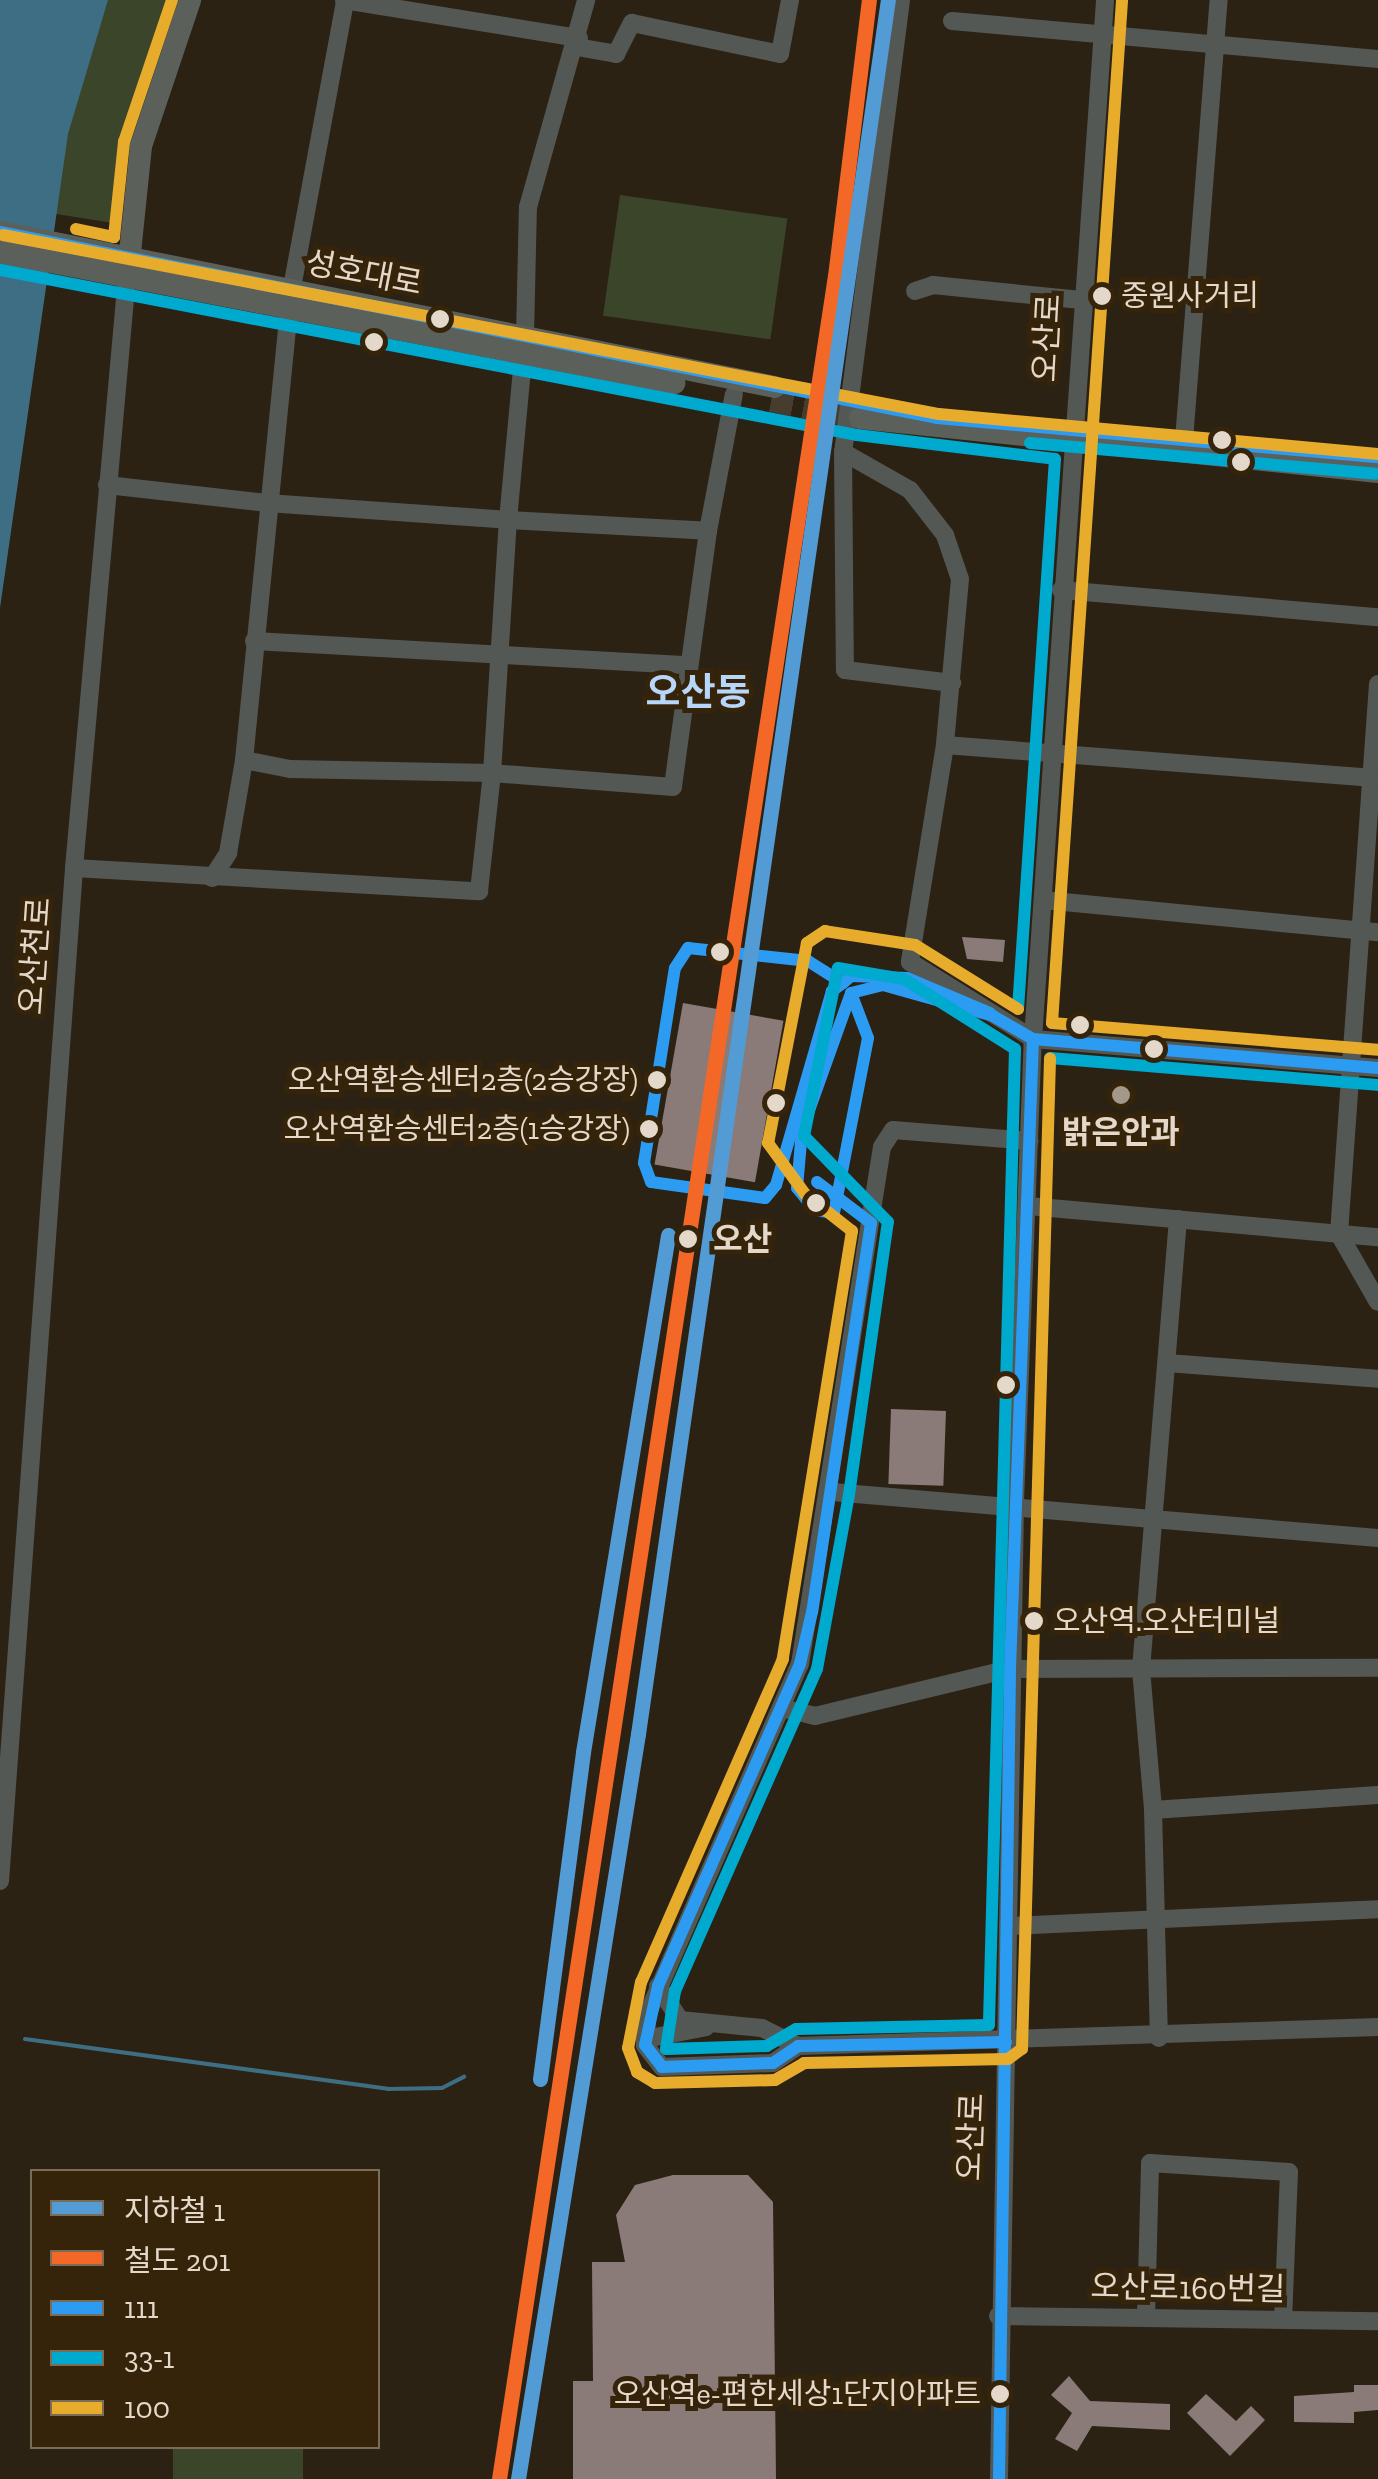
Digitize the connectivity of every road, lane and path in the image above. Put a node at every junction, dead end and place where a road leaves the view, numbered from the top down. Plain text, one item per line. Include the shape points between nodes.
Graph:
1 (190, 0) edge
2 (344, 0) edge
3 (586, 0) edge
4 (790, 0) edge
5 (901, 0) edge
6 (1105, 0) edge
7 (1220, 0) edge
8 (468, 7) edge
9 (952, 22) dead end
10 (1102, 34) junction
11 (578, 43) junction
12 (1216, 44) junction
13 (1378, 59) edge
14 (0, 232) edge
15 (0, 252) edge
16 (120, 265) junction
17 (915, 291) dead end
18 (1081, 300) junction
19 (290, 303) junction
20 (524, 346) junction
21 (734, 394) junction
22 (861, 411) tunnel mouth
23 (1075, 437) junction
24 (1184, 440) junction
25 (843, 452) junction
26 (1378, 457) edge
27 (1378, 472) edge
28 (107, 484) junction
29 (268, 504) junction
30 (508, 520) junction
31 (708, 531) junction
32 (1062, 590) junction
33 (1378, 617) edge
34 (254, 641) junction
35 (499, 655) junction
36 (687, 665) junction
37 (952, 683) junction
38 (1378, 684) edge
39 (945, 745) junction
40 (1054, 752) junction
41 (244, 760) junction
42 (492, 773) junction
43 (1375, 778) edge
44 (74, 868) junction
45 (212, 878) junction
46 (1043, 900) junction
47 (1369, 932) edge
48 (1033, 1039) junction
49 (1349, 1066) junction
50 (1378, 1068) edge
51 (1030, 1141) junction
52 (1028, 1206) junction
53 (1178, 1220) junction
54 (1339, 1234) junction
55 (1378, 1237) edge
56 (1378, 1302) edge
57 (1167, 1363) junction
58 (1378, 1379) edge
59 (832, 1492) junction
60 (1016, 1502) junction
61 (1156, 1515) junction
62 (1378, 1538) edge
63 (1378, 1668) edge
64 (1010, 1669) junction
65 (1141, 1669) junction
66 (781, 1708) junction
67 (1378, 1795) edge
68 (1152, 1810) junction
69 (0, 1881) edge
70 (1378, 1909) edge
71 (1156, 1920) junction
72 (1008, 1926) junction
73 (658, 1986) junction
74 (706, 2028) junction
75 (1378, 2028) edge
76 (1159, 2038) junction
77 (646, 2039) junction
78 (1006, 2042) junction
79 (798, 2046) junction
80 (998, 2316) junction
81 (1146, 2318) junction
82 (1283, 2319) junction
83 (1378, 2320) edge
84 (999, 2479) edge

1 - 16 main road, 오산천로 via 141,146
2 - 8 street
2 - 19 street
3 - 11 street
4 - 11 street via 780,54 632,23 616,54
5 - 25 street
6 - 10 street, 오산로
7 - 12 street
8 - 11 street
9 - 10 street
10 - 12 street
10 - 18 street, 오산로
11 - 20 street via 528,207
12 - 13 street
12 - 24 street
14 - 16 main road, 성호대로
15 - 16 main road, 성호대로
16 - 19 main road, 성호대로
16 - 28 street, 오산천로
17 - 18 street via 933,286
18 - 23 street, 오산로
19 - 20 main road, 성호대로
19 - 29 street
20 - 21 main road, 성호대로
20 - 21 main road, 성호대로 via 773,394
20 - 30 street
21 - 31 street
22 - 23 main road
23 - 24 main road
23 - 27 main road
23 - 32 street, 오산로
24 - 26 main road
25 - 37 street via 910,490 946,535 960,579
25 - 37 street via 845,670
28 - 29 street
28 - 44 street, 오산천로
29 - 30 street
29 - 34 street
30 - 31 street
30 - 35 street
31 - 36 street
32 - 33 street
32 - 40 street, 오산로
34 - 35 street
34 - 41 street
35 - 36 street
35 - 42 street
36 - 42 street via 673,788
37 - 39 street
38 - 43 street
39 - 40 street
39 - 48 street via 910,962 982,1001 992,1016
40 - 43 street
40 - 46 street, 오산로
41 - 42 street via 290,768
41 - 45 street via 228,853
42 - 45 street via 479,891
43 - 47 street
44 - 45 street
44 - 69 street, 오산천로
46 - 47 street
46 - 48 street, 오산로
47 - 49 street
48 - 49 street
48 - 51 street, 오산로
49 - 50 street
49 - 54 street
51 - 52 street, 오산로
51 - 59 street via 893,1130 882,1147
52 - 53 street
52 - 60 street, 오산로
53 - 54 street
53 - 57 street
54 - 55 street
54 - 56 street
57 - 58 street
57 - 61 street
59 - 60 street
59 - 66 street via 800,1664
60 - 61 street
60 - 64 street, 오산로
61 - 62 street
61 - 65 street
63 - 65 street
64 - 65 street
64 - 66 street via 815,1716
64 - 72 street, 오산로
65 - 68 street
66 - 73 street
67 - 68 street
68 - 71 street
70 - 71 street
71 - 72 street
71 - 76 street
72 - 78 street, 오산로
73 - 74 street via 680,2020
73 - 77 street
74 - 77 street
74 - 79 street via 762,2028
75 - 76 street
76 - 78 street
77 - 79 street via 651,2061 662,2068 773,2062
78 - 79 street
78 - 80 street, 오산로
80 - 81 street, 오산로160번길
80 - 84 street, 오산로
81 - 82 street, 오산로160번길
81 - 82 street via 1150,2163 1290,2172
82 - 83 street, 오산로160번길

